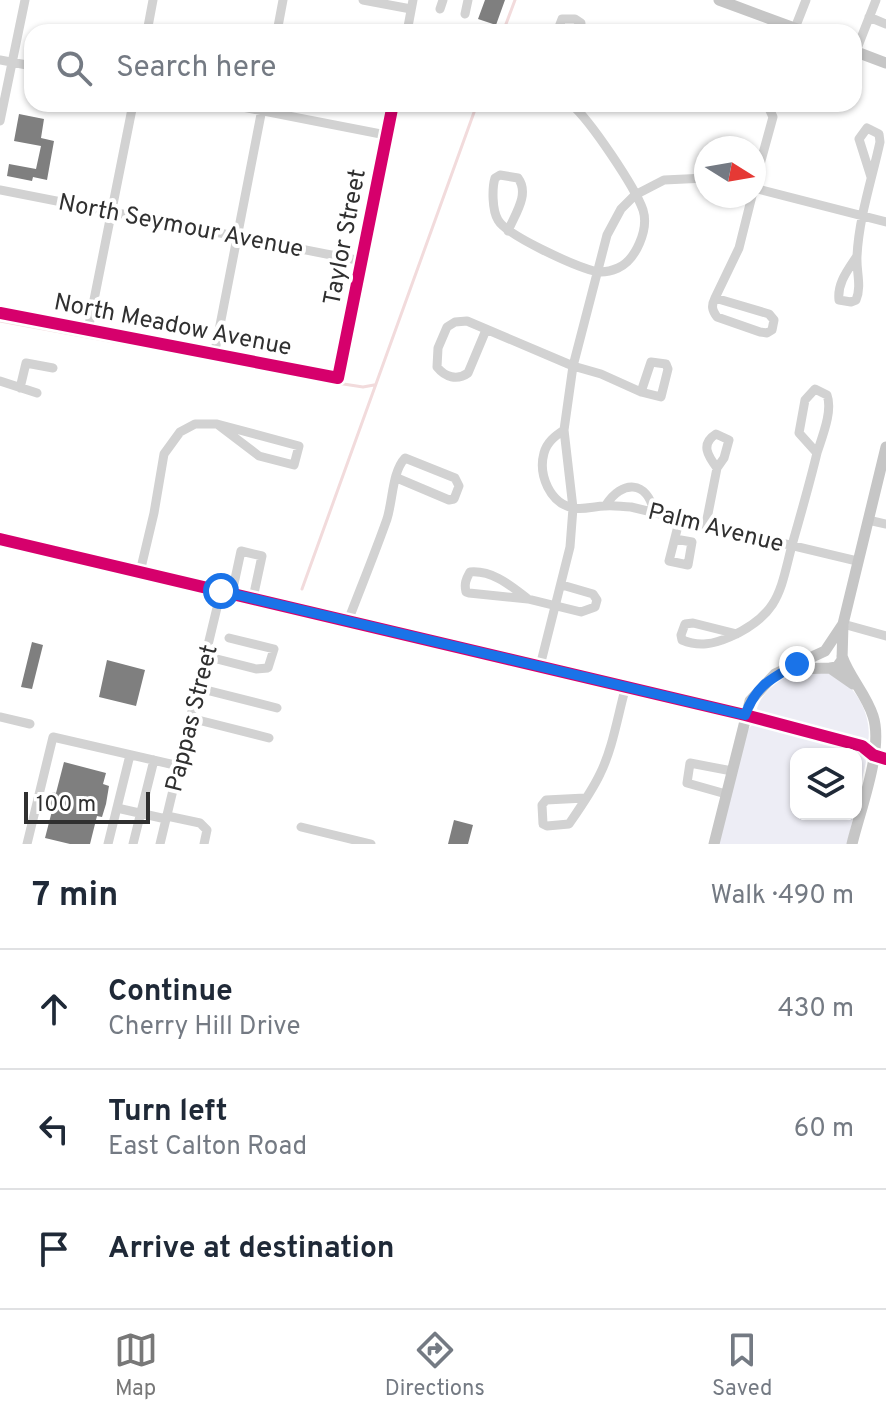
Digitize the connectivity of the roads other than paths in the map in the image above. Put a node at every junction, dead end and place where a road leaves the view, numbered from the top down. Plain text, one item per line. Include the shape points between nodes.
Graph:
1 (25, 0) edge
2 (153, 0) edge
3 (283, 0) edge
4 (363, 0) edge
5 (468, 0) edge
6 (719, 0) edge
7 (806, 0) edge
8 (876, 1) edge
9 (412, 5) edge
10 (886, 6) edge
11 (465, 14) dead end
12 (869, 17) junction
13 (148, 24) edge
14 (278, 24) edge
15 (560, 24) edge
16 (581, 24) edge
17 (784, 24) edge
18 (801, 24) edge
19 (886, 24) edge
20 (862, 34) edge
21 (862, 54) edge
22 (0, 60) edge
23 (12, 62) junction
24 (886, 63) edge
25 (24, 64) edge
26 (131, 112) edge
27 (261, 112) edge
28 (284, 112) edge
29 (391, 112) edge
30 (580, 112) edge
31 (771, 112) edge
32 (0, 121) edge
33 (386, 135) junction
34 (766, 143) edge
35 (871, 177) dead end
36 (694, 179) edge
37 (0, 190) edge
38 (766, 190) edge
39 (635, 195) junction
40 (749, 208) edge
41 (111, 212) junction
42 (863, 216) junction
43 (886, 222) edge
44 (508, 231) junction
45 (237, 237) junction
46 (857, 256) dead end
47 (362, 261) junction
48 (597, 272) junction
49 (715, 298) junction
50 (0, 313) edge
51 (88, 330) junction
52 (486, 330) junction
53 (214, 356) junction
54 (573, 366) junction
55 (53, 368) dead end
56 (338, 378) joint
57 (0, 381) edge
58 (20, 388) junction
59 (641, 392) dead end
60 (37, 393) dead end
61 (217, 424) junction
62 (564, 430) junction
63 (886, 447) edge
64 (817, 453) junction
65 (717, 468) dead end
66 (397, 478) junction
67 (606, 505) junction
68 (573, 508) junction
69 (654, 512) junction
70 (680, 518) junction
71 (868, 520) junction
72 (706, 524) junction
73 (886, 524) edge
74 (0, 539) edge
75 (675, 539) dead end
76 (792, 546) junction
77 (857, 561) junction
78 (140, 572) junction
79 (562, 585) junction
80 (226, 592) junction
81 (253, 598) junction
82 (528, 599) junction
83 (556, 606) junction
84 (348, 621) junction
85 (843, 624) junction
86 (737, 634) junction
87 (884, 634) edge
88 (229, 638) dead end
89 (825, 651) junction
90 (842, 655) junction
91 (205, 656) junction
92 (540, 666) junction
93 (830, 668) junction
94 (790, 669) junction
95 (626, 686) junction
96 (198, 688) junction
97 (860, 689) junction
98 (277, 708) dead end
99 (745, 715) junction
100 (0, 717) edge
101 (190, 718) junction
102 (30, 724) dead end
103 (269, 738) dead end
104 (130, 755) junction
105 (873, 755) junction
106 (886, 759) edge
107 (154, 760) junction
108 (179, 766) junction
109 (732, 771) junction
110 (726, 794) junction
111 (585, 798) junction
112 (117, 808) junction
113 (141, 813) junction
114 (166, 818) junction
115 (301, 827) dead end
116 (27, 844) edge
117 (108, 844) edge
118 (133, 844) edge
119 (160, 844) edge
120 (204, 844) edge
121 (371, 844) edge
122 (714, 844) edge
123 (852, 844) edge

1 - 23 street
2 - 13 street
3 - 14 street
4 - 9 street
5 - 11 street
6 - 17 main road
7 - 18 street
8 - 10 street
8 - 12 street
12 - 19 street
12 - 20 street
15 - 16 street via 567,18
21 - 24 main road
22 - 23 street
23 - 25 street
23 - 32 street
26 - 41 street
27 - 45 street
28 - 33 street
29 - 33 street, Taylor Street
30 - 39 street
31 - 34 street
33 - 47 street, Taylor Street
35 - 42 street
36 - 39 street via 664,180
37 - 41 street, North Seymour Avenue
38 - 42 street
39 - 48 street via 607,235
39 - 48 street via 644,212 643,231 632,256 616,269
40 - 49 street via 739,248
41 - 45 street, North Seymour Avenue
41 - 51 street
42 - 43 street
42 - 46 street
44 - 44 street via 524,194 518,178 500,175 493,185 496,218
44 - 48 street
45 - 47 street, North Seymour Avenue
45 - 53 street
47 - 56 street, Taylor Street
48 - 54 street
49 - 49 street via 717,317 760,332 772,330 769,314
50 - 51 street, North Meadow Avenue
51 - 53 street, North Meadow Avenue
52 - 52 street via 467,321 447,327 438,348 437,367 443,375 468,373
52 - 54 street
53 - 56 street, North Meadow Avenue
54 - 59 street
54 - 62 street
55 - 58 street via 26,363
57 - 58 street
58 - 60 street
61 - 61 street via 259,456 294,465 299,446
61 - 78 street via 195,424 180,432 164,454
62 - 68 street
62 - 68 street via 544,453 543,470 551,495
63 - 71 main road
64 - 64 street via 830,402 815,389 805,400 799,433
64 - 76 street
65 - 72 street
66 - 66 street via 449,500 459,486 455,478 405,458
66 - 84 street
67 - 68 street, Palm Avenue
67 - 69 street, Palm Avenue
67 - 69 street via 623,487 634,486 646,492
68 - 79 street
69 - 70 street, Palm Avenue
70 - 72 street, Palm Avenue
70 - 75 street
71 - 73 street
71 - 77 main road
72 - 76 street, Palm Avenue
74 - 78 street
76 - 77 street, Palm Avenue
76 - 86 street via 782,588 772,605
77 - 85 main road
78 - 80 street
79 - 83 street
79 - 83 street via 593,594 595,607 581,612
80 - 81 street
80 - 81 street, Pappas Street via 241,551 262,556
80 - 91 street, Pappas Street
81 - 84 street
82 - 82 street via 504,580 477,571 466,578 466,592
82 - 83 street
83 - 92 street
84 - 92 street
85 - 87 street
85 - 89 main road
85 - 90 main road
86 - 86 street via 693,623 685,624 681,635 682,640 703,645
88 - 91 street via 274,649 268,668
89 - 90 main road via 835,649
89 - 93 main road via 823,659
89 - 94 main road
90 - 93 main road via 839,665
90 - 97 main road
91 - 96 street, Pappas Street
92 - 95 street
93 - 94 main road
93 - 97 main road
94 - 99 main road via 759,688
95 - 99 street
95 - 111 street via 601,772
96 - 98 street
96 - 101 street, Pappas Street
97 - 105 main road via 875,720
99 - 105 street via 862,746
99 - 109 main road
100 - 102 street
101 - 103 street
101 - 108 street, Pappas Street
104 - 107 street
104 - 112 street
104 - 116 street via 53,737
105 - 106 street
105 - 123 main road
107 - 108 street
107 - 113 street
108 - 114 street, Pappas Street
109 - 110 main road
109 - 110 street via 690,763 687,783
110 - 122 main road
111 - 111 street via 546,800 543,824 569,824
112 - 113 street
112 - 117 street
113 - 114 street
113 - 118 street
114 - 119 street, Pappas Street
114 - 120 street via 200,823 207,830
115 - 121 street

